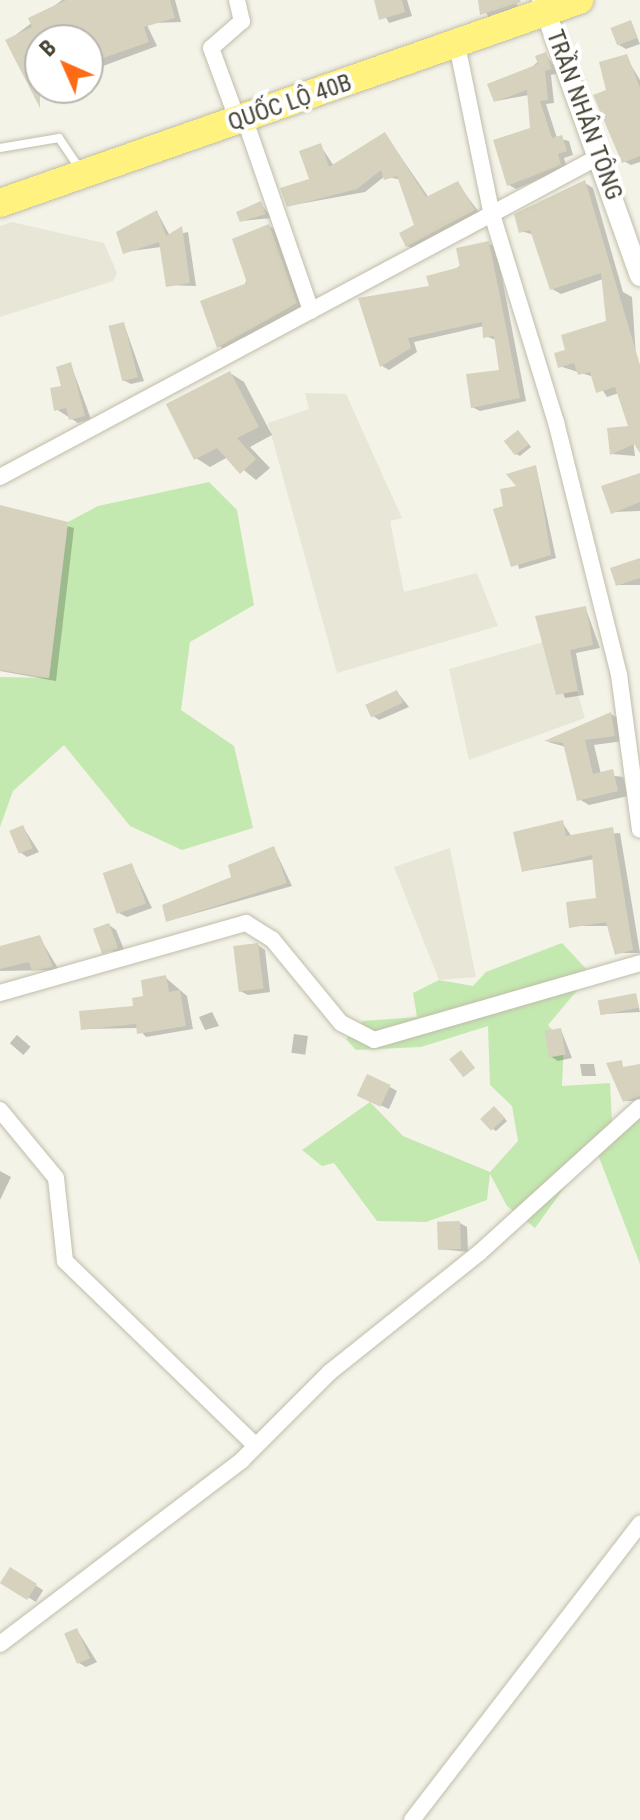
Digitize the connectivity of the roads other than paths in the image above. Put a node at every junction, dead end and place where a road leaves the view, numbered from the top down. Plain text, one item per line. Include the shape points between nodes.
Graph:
1 (237, 0) edge
2 (579, 0) edge
3 (545, 6) edge
4 (457, 45) junction
5 (241, 121) junction
6 (0, 148) edge
7 (600, 156) junction
8 (83, 175) junction
9 (0, 203) edge
10 (491, 211) junction
11 (640, 276) edge
12 (311, 311) junction
13 (0, 477) edge
14 (640, 830) edge
15 (640, 963) edge
16 (0, 993) edge
17 (640, 1107) edge
18 (0, 1110) edge
19 (254, 1444) junction
20 (640, 1524) edge
21 (0, 1644) edge
22 (412, 1820) edge

1 - 5 street via 242,21 211,48
2 - 3 highway, QUỐC LỘ 40B
3 - 4 highway, QUỐC LỘ 40B
3 - 7 street, TRẦN NHÂN TÔNG
4 - 5 highway, QUỐC LỘ 40B
4 - 10 street
5 - 8 highway, QUỐC LỘ 40B
5 - 12 street
6 - 8 lane via 59,138
7 - 10 street
7 - 11 street, TRẦN NHÂN TÔNG
8 - 9 highway, QUỐC LỘ 40B
10 - 12 street
10 - 14 street via 556,422 619,675
12 - 13 street
15 - 16 street via 374,1040 341,1023 272,939 246,923
17 - 19 street
18 - 19 street via 56,1178 65,1261
19 - 21 street via 212,1485
20 - 22 street

